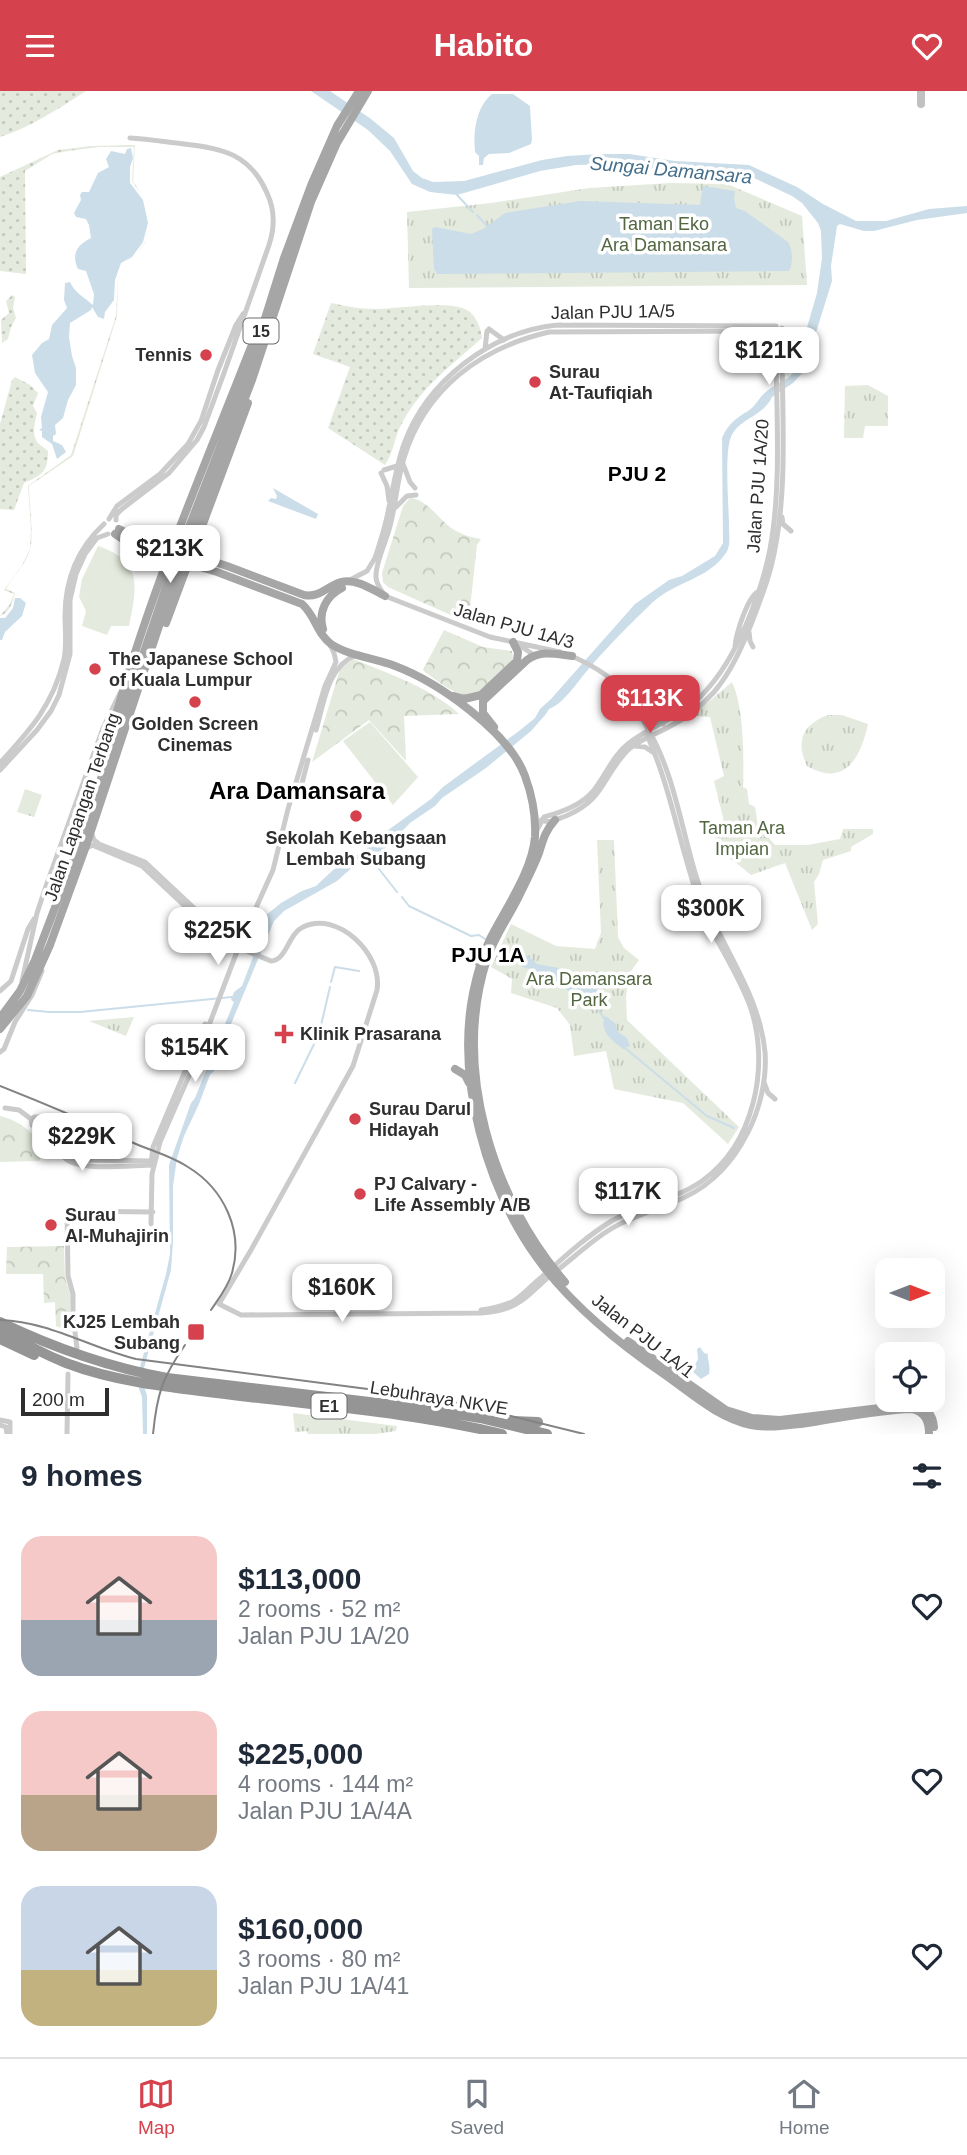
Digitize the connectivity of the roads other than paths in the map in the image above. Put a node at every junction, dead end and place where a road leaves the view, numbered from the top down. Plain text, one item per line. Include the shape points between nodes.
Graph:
1 (361, 94) edge
2 (130, 138) dead end
3 (273, 305) junction
4 (778, 329) junction
5 (765, 331) junction
6 (504, 340) junction
7 (776, 345) junction
8 (485, 349) junction
9 (779, 366) junction
10 (779, 411) junction
11 (403, 460) junction
12 (397, 466) junction
13 (782, 475) junction
14 (392, 506) junction
15 (112, 527) junction
16 (791, 531) dead end
17 (778, 533) junction
18 (188, 535) junction
19 (156, 545) junction
20 (171, 549) junction
21 (770, 550) junction
22 (156, 557) junction
23 (189, 558) junction
24 (168, 559) junction
25 (214, 562) junction
26 (217, 572) junction
27 (163, 573) junction
28 (346, 582) junction
29 (173, 583) junction
30 (388, 597) junction
31 (146, 620) junction
32 (749, 629) junction
33 (328, 642) junction
34 (513, 642) junction
35 (743, 644) junction
36 (753, 647) dead end
37 (734, 652) junction
38 (357, 655) junction
39 (534, 655) junction
40 (573, 657) junction
41 (376, 660) junction
42 (129, 671) junction
43 (331, 676) junction
44 (449, 694) junction
45 (465, 708) junction
46 (483, 713) junction
47 (641, 714) junction
48 (664, 727) junction
49 (496, 734) junction
50 (649, 734) junction
51 (633, 746) junction
52 (110, 749) junction
53 (658, 753) junction
54 (1, 766) edge
55 (534, 806) junction
56 (541, 820) junction
57 (555, 820) junction
58 (91, 832) junction
59 (85, 849) junction
60 (530, 859) junction
61 (37, 913) junction
62 (491, 937) junction
63 (50, 945) junction
64 (239, 947) junction
65 (480, 965) junction
66 (0, 991) edge
67 (20, 991) junction
68 (216, 1004) junction
69 (0, 1018) edge
70 (0, 1029) edge
71 (0, 1052) edge
72 (468, 1057) junction
73 (482, 1068) dead end
74 (764, 1080) junction
75 (473, 1085) junction
76 (755, 1105) junction
77 (2, 1108) edge
78 (38, 1125) junction
79 (153, 1147) junction
80 (135, 1161) junction
81 (152, 1166) junction
82 (697, 1184) junction
83 (705, 1189) junction
84 (541, 1257) junction
85 (565, 1260) junction
86 (552, 1271) junction
87 (541, 1280) junction
88 (561, 1282) junction
89 (221, 1305) junction
90 (0, 1322) edge
91 (0, 1329) edge
92 (0, 1339) edge
93 (77, 1346) dead end
94 (65, 1363) junction
95 (660, 1367) junction
96 (69, 1374) dead end
97 (127, 1375) junction
98 (676, 1378) junction
99 (157, 1381) junction
100 (838, 1412) junction
101 (480, 1418) junction
102 (849, 1418) junction
103 (538, 1422) dead end
104 (0, 1423) edge
105 (9, 1434) edge
106 (69, 1434) edge
107 (502, 1434) edge
108 (547, 1434) edge
109 (929, 1434) edge
110 (934, 1434) edge

1 - 3 main road, 15 via 341,127
2 - 15 street via 218,148 246,163 264,185 274,227 204,427 169,473 122,509
3 - 18 main road, 15
3 - 18 main road via 272,332 240,428
4 - 5 street, Jalan PJU 1A/5
4 - 6 street, Jalan PJU 1A/5 via 557,325
4 - 7 street, Jalan PJU 1A/20
4 - 9 street, Jalan PJU 1A/20
5 - 7 street
5 - 11 street, Jalan PJU 1A/5 via 569,331 515,341 488,353 444,388 422,415
6 - 8 street, Jalan PJU 1A/5
6 - 8 street via 488,330
7 - 9 street, Jalan PJU 1A/20
8 - 12 street, Jalan PJU 1A/5 via 429,399 411,427
9 - 10 street, Jalan PJU 1A/20
10 - 13 street, Jalan PJU 1A/20
10 - 21 street, Jalan PJU 1A/20
11 - 14 street, Jalan PJU 1A/5
11 - 14 street via 415,492
12 - 14 street, Jalan PJU 1A/5
12 - 14 street via 383,472
13 - 16 street via 782,521
13 - 17 street, Jalan PJU 1A/20
14 - 28 street, Jalan PJU 1A/5 via 370,567
14 - 30 street, Jalan PJU 1A/5 via 376,574
15 - 19 main road
15 - 22 main road via 136,549
15 - 54 street via 97,538 76,574 70,600 70,654 59,695 37,730
15 - 54 street via 90,537 80,551 65,599 65,657 52,695 37,722
17 - 21 street
17 - 32 street, Jalan PJU 1A/20
18 - 19 main road
18 - 20 main road
18 - 23 main road
18 - 25 main road
18 - 29 main road, 15
19 - 20 main road
20 - 23 main road
20 - 24 main road
21 - 37 street, Jalan PJU 1A/20 via 759,591 752,595 736,634
22 - 24 main road
22 - 31 main road via 160,572
23 - 24 main road
23 - 25 main road
23 - 26 main road
23 - 29 main road
24 - 27 main road
25 - 28 main road via 307,596
26 - 29 main road via 192,570
26 - 33 main road via 302,604
27 - 29 main road via 176,568 180,573
27 - 31 main road
28 - 30 main road
29 - 52 main road, Jalan Lapangan Terbang / 15
29 - 58 main road, Jalan Lapangan Terbang / 15
30 - 34 street, Jalan PJU 1A/3 via 468,630
30 - 41 main road via 342,588 329,597 321,616 331,640
31 - 42 main road
32 - 35 street, Jalan PJU 1A/20
32 - 36 street
33 - 38 main road, Jalan PJU 1A/1
33 - 43 street via 336,659
34 - 39 street
34 - 40 street, Jalan PJU 1A/3
34 - 44 main road via 517,661 481,695 464,699
35 - 37 street
35 - 48 street, Jalan PJU 1A/20 via 712,694 693,712
37 - 48 street, Jalan PJU 1A/20 via 701,695
38 - 41 main road, Jalan PJU 1A/1
38 - 43 street via 342,662
39 - 40 main road
39 - 46 main road via 483,701
40 - 47 street, Jalan PJU 1A/3 via 623,689
41 - 44 main road, Jalan PJU 1A/1 via 417,675
42 - 52 main road via 109,738
42 - 61 street
43 - 64 street via 273,870
44 - 45 main road, Jalan PJU 1A/1
45 - 46 main road
45 - 49 main road, Jalan PJU 1A/1
46 - 49 main road
47 - 48 street
47 - 50 street, Jalan PJU 1A/3
48 - 50 street, Jalan PJU 1A/20
48 - 53 street
49 - 55 main road, Jalan PJU 1A/1 via 525,774
50 - 51 street, Jalan PJU 1A/20
50 - 53 street, Jalan PJU 1A/3
50 - 56 street, Jalan PJU 1A/20 via 628,743 581,802
51 - 53 street
51 - 57 street, Jalan PJU 1A/20 via 591,802
52 - 67 main road, Jalan Lapangan Terbang / 15 via 75,855
53 - 74 street, Jalan PJU 1A/3 via 708,909 753,1001 765,1053
53 - 76 street, Jalan PJU 1A/3 via 684,858 756,1027
55 - 56 street
55 - 60 main road, Jalan PJU 1A/1 via 535,840
56 - 57 street, Jalan PJU 1A/20
56 - 60 street
57 - 75 main road, Jalan PJU 1A/1 via 546,830 488,958 477,1013
58 - 59 main road, Jalan Lapangan Terbang / 15
58 - 64 street via 96,843 145,862
59 - 63 main road, Jalan Lapangan Terbang / 15
59 - 64 street via 92,845 142,866 222,941
60 - 62 main road, Jalan PJU 1A/1
61 - 66 street via 11,981
61 - 67 street
62 - 65 main road, Jalan PJU 1A/1
62 - 65 main road via 473,948
63 - 70 main road, Jalan Lapangan Terbang / 15 via 27,996
63 - 71 street via 32,995
64 - 68 street
64 - 89 street via 271,961 280,958 299,929 324,923 342,930 366,950 375,965 378,986 354,1066
65 - 72 main road, Jalan PJU 1A/1 via 468,1021
67 - 69 main road, Jalan Lapangan Terbang / 15
68 - 79 street
68 - 81 street
72 - 75 main road, Jalan PJU 1A/1
72 - 75 main road via 458,1069
73 - 75 main road
74 - 76 street, Jalan PJU 1A/3
74 - 76 street via 775,1099
75 - 84 main road, Jalan PJU 1A/1 via 500,1171
76 - 82 street, Jalan PJU 1A/3 via 731,1150
76 - 83 street, Jalan PJU 1A/3 via 748,1132 735,1154
77 - 78 street via 39,1117
78 - 80 street via 75,1160
78 - 81 street via 66,1160 76,1164
79 - 80 street
79 - 81 street
80 - 81 street
81 - 93 street via 150,1210 67,1212 68,1276
82 - 83 street
82 - 85 street, Jalan PJU 1A/3 via 609,1223
83 - 85 street, Jalan PJU 1A/3 via 631,1218
84 - 85 street
84 - 86 main road, Jalan PJU 1A/1
84 - 87 street
85 - 86 street, Jalan PJU 1A/3
85 - 88 street
86 - 87 street, Jalan PJU 1A/3
86 - 88 main road, Jalan PJU 1A/1
87 - 88 street
87 - 89 street via 513,1301 481,1310 241,1311
87 - 89 street via 521,1301 491,1313 241,1315
88 - 95 main road, Jalan PJU 1A/1
90 - 97 highway, Lebuhraya NKVE / E1
91 - 94 highway, Lebuhraya NKVE / E1
92 - 94 highway
94 - 97 highway, Lebuhraya NKVE / E1
95 - 98 main road, Jalan PJU 1A/1
95 - 98 main road via 675,1361
96 - 106 street
97 - 99 highway, Lebuhraya NKVE / E1
98 - 100 main road, Jalan PJU 1A/1 via 726,1410 752,1418 780,1420
98 - 102 main road, Jalan PJU 1A/1 via 718,1412 751,1425 775,1427
99 - 101 highway, Lebuhraya NKVE / E1
99 - 107 highway, Lebuhraya NKVE / E1
100 - 102 main road
100 - 110 main road, Jalan PJU 1A/1 via 913,1404 930,1413
101 - 103 highway
101 - 108 highway, Lebuhraya NKVE / E1
102 - 109 main road, Jalan PJU 1A/1 via 912,1409 925,1416
104 - 105 street via 10,1422

